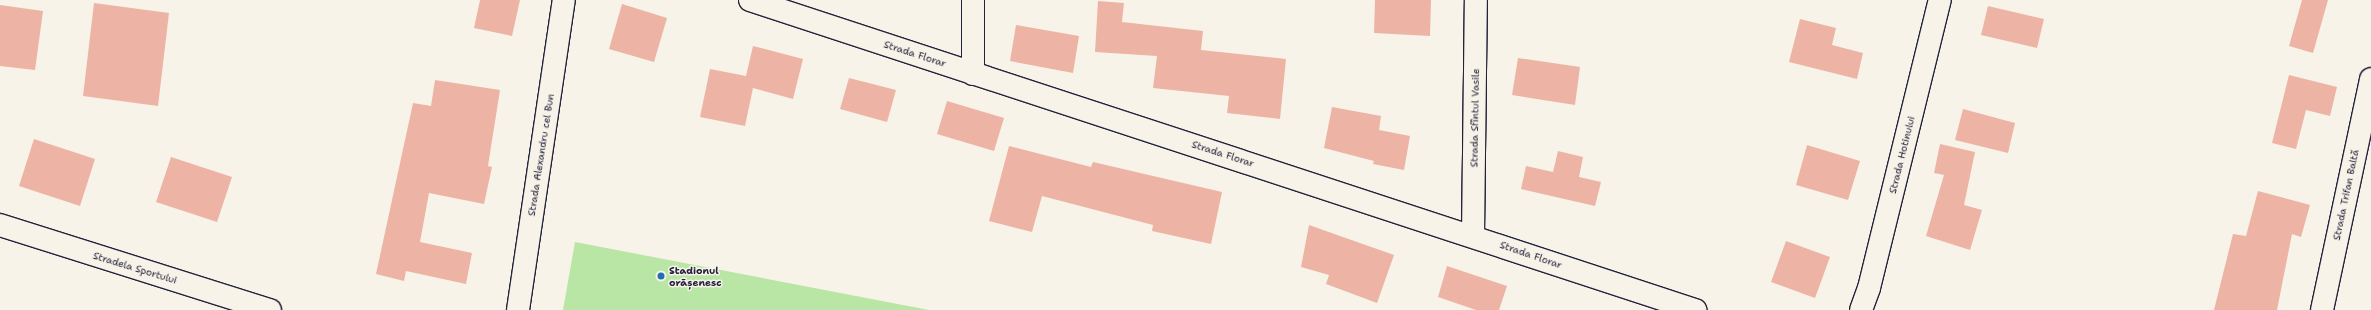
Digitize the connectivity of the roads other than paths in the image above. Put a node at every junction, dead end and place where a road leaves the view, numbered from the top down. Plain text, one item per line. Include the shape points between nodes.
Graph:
1 (564, 0) edge
2 (750, 0) edge
3 (973, 0) edge
4 (1476, 0) edge
5 (1940, 0) edge
6 (973, 74) junction
7 (2371, 80) edge
8 (0, 225) edge
9 (1473, 235) junction
10 (270, 310) edge
11 (518, 310) edge
12 (1695, 310) edge
13 (1861, 310) edge
14 (2322, 310) edge

1 - 11 street, Strada Alexandru cel Bun
2 - 6 street, Strada Florar
3 - 6 street
4 - 9 street, Strada Sfîntul Vasile
5 - 13 street, Strada Hotinului via 1869,288
6 - 9 street, Strada Florar
7 - 14 street, Strada Trifan Baltă
8 - 10 street, Stradela Sportului
9 - 12 street, Strada Florar

